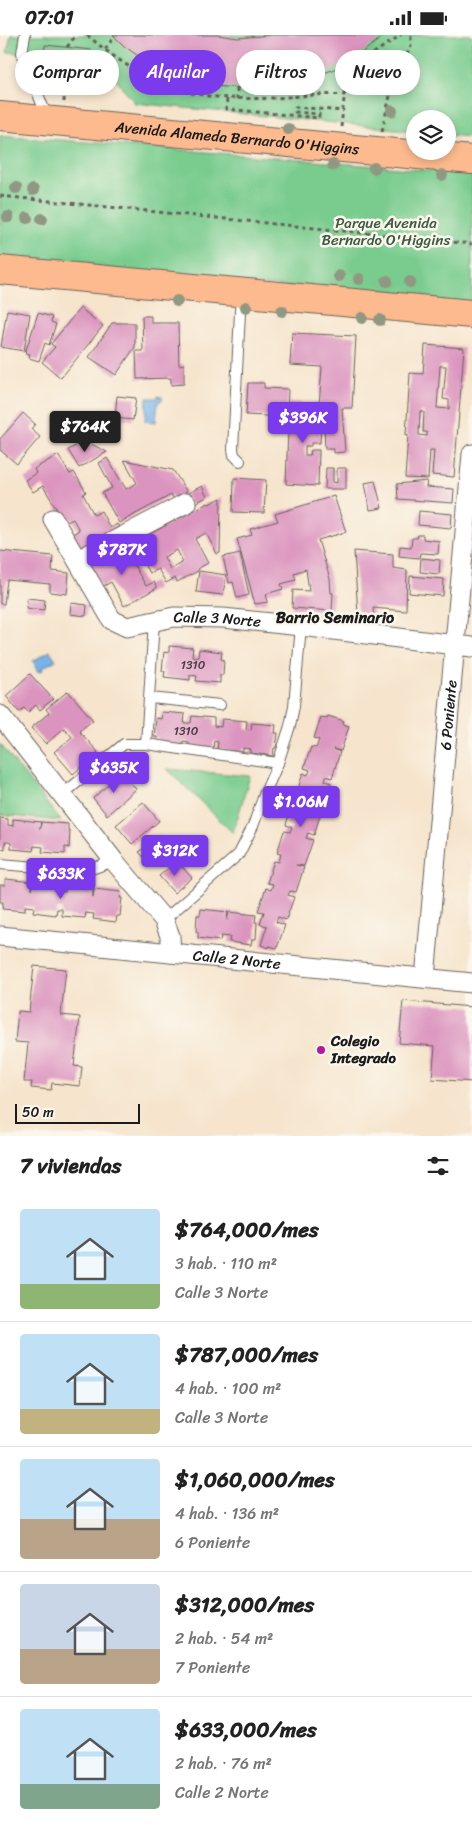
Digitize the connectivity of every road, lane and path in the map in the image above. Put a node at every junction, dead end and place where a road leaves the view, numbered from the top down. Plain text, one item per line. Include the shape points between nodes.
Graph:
1 (26, 35) edge
2 (76, 35) edge
3 (87, 35) edge
4 (401, 35) edge
5 (411, 35) edge
6 (114, 37) dead end
7 (67, 47) dead end
8 (105, 49) junction
9 (378, 50) edge
10 (129, 66) edge
11 (335, 94) edge
12 (59, 95) edge
13 (198, 95) edge
14 (237, 95) edge
15 (345, 95) edge
16 (227, 99) junction
17 (237, 99) junction
18 (343, 111) junction
19 (56, 112) junction
20 (0, 116) edge
21 (341, 130) dead end
22 (382, 135) dead end
23 (472, 161) edge
24 (0, 195) edge
25 (472, 243) edge
26 (0, 270) edge
27 (241, 292) junction
28 (472, 314) edge
29 (472, 454) edge
30 (240, 461) dead end
31 (186, 503) dead end
32 (53, 519) dead end
33 (78, 560) junction
34 (154, 621) junction
35 (301, 626) junction
36 (463, 646) edge
37 (150, 698) junction
38 (220, 705) dead end
39 (0, 715) edge
40 (146, 745) junction
41 (278, 763) junction
42 (62, 795) junction
43 (114, 861) junction
44 (0, 864) edge
45 (164, 920) junction
46 (0, 936) edge
47 (171, 953) junction
48 (425, 978) junction
49 (472, 983) edge

1 - 19 lane via 22,53 28,72
2 - 7 path
3 - 8 path
4 - 9 path
5 - 22 path via 411,46 390,93
6 - 8 path
8 - 10 path
11 - 17 path
12 - 19 path
13 - 16 path
14 - 17 path
15 - 18 path
16 - 17 path
16 - 18 path via 226,109 319,119 319,114 295,112 295,107
18 - 21 path
19 - 20 main road, Avenida Alameda Bernardo O'Higgins
19 - 23 main road, Avenida Alameda Bernardo O'Higgins
24 - 25 path
26 - 27 main road
27 - 28 main road
27 - 30 lane via 233,449
29 - 36 street, 6 Poniente
31 - 33 street
32 - 33 street, Calle 3 Norte
33 - 34 street, Calle 3 Norte via 112,620 127,627
34 - 35 street, Calle 3 Norte via 174,617 223,618
34 - 37 lane
35 - 36 street, Calle 3 Norte
35 - 41 lane via 294,706
36 - 48 street, 6 Poniente
37 - 38 lane
37 - 40 lane
39 - 42 street
40 - 41 lane
40 - 42 lane via 124,744
41 - 45 lane via 239,854
42 - 43 street
43 - 44 lane via 75,870
43 - 45 street
45 - 47 street via 170,936
46 - 47 street, Calle 2 Norte
47 - 48 street, Calle 2 Norte
48 - 49 street, Calle 2 Norte

